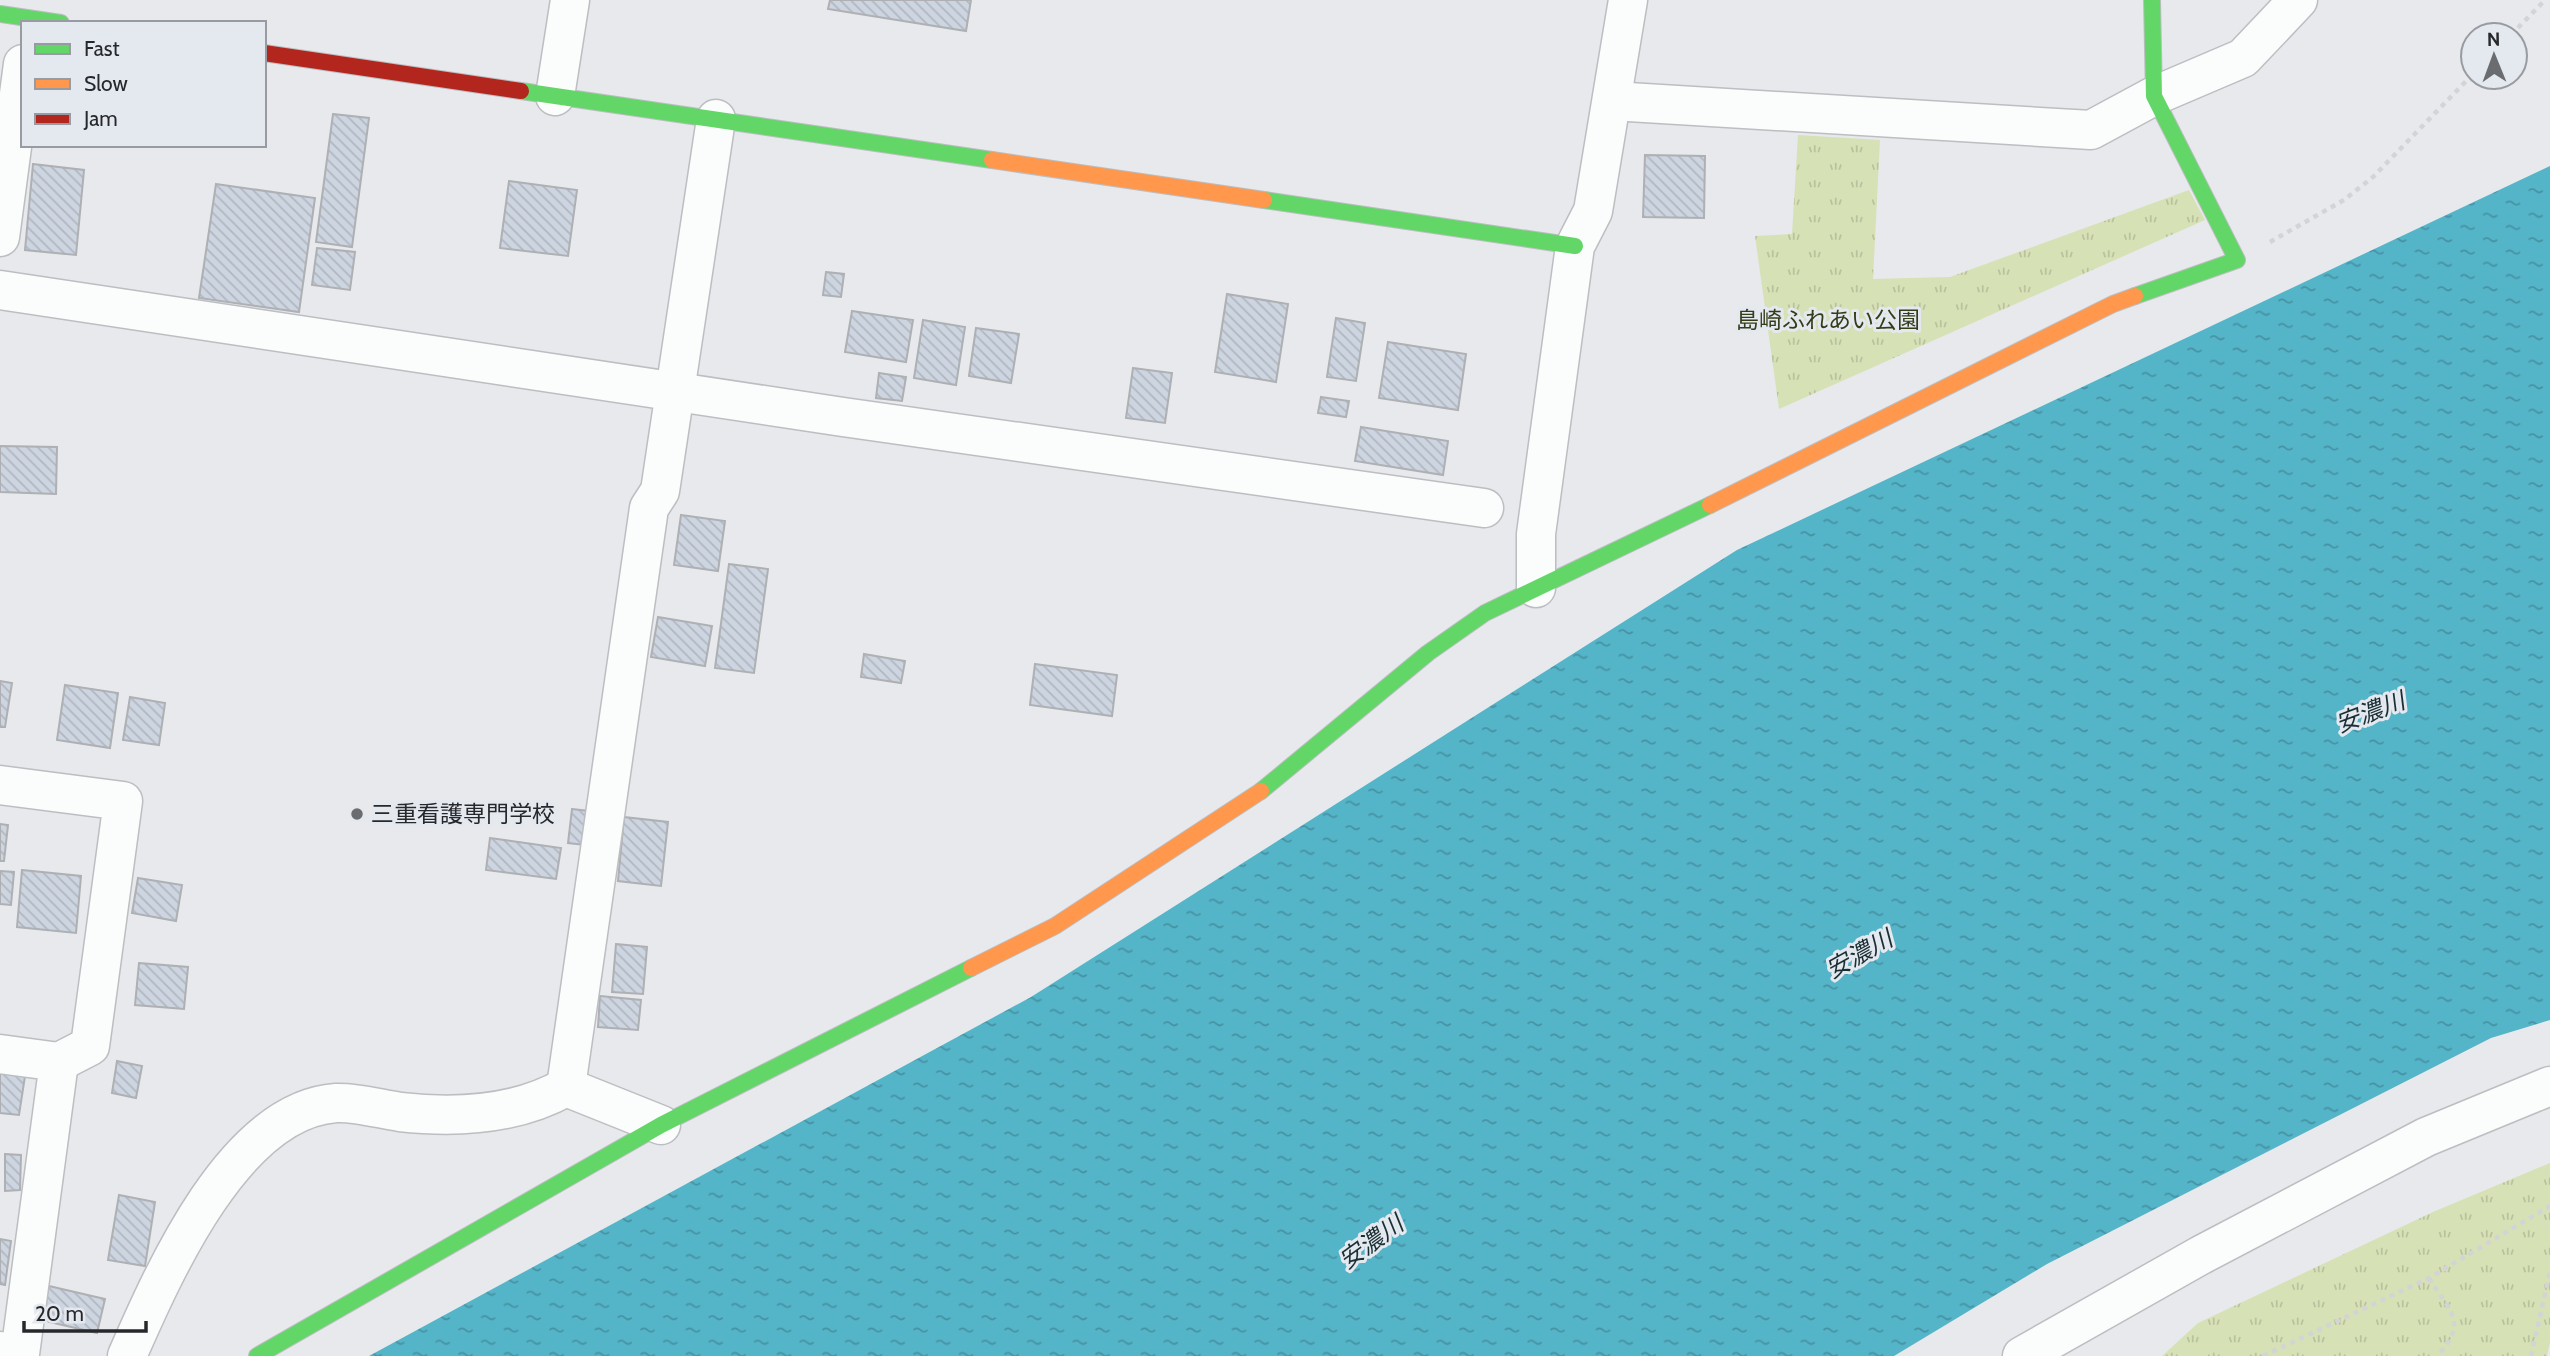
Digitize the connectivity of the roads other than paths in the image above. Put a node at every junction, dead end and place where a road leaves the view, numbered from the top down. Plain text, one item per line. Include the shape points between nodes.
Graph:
1 (570, 0) edge
2 (1628, 0) edge
3 (2152, 0) edge
4 (2298, 0) edge
5 (266, 53) edge
6 (21, 79) edge
7 (555, 96) junction
8 (2154, 96) junction
9 (1612, 101) junction
10 (716, 119) junction
11 (0, 237) edge
12 (1575, 246) junction
13 (0, 290) edge
14 (676, 390) junction
15 (1484, 508) dead end
16 (1536, 588) junction
17 (0, 785) edge
18 (0, 1054) edge
19 (59, 1062) junction
20 (2550, 1086) edge
21 (566, 1087) junction
22 (661, 1125) junction
23 (0, 1351) edge
24 (127, 1356) edge
25 (257, 1356) edge
26 (2022, 1356) edge

1 - 7 street
2 - 9 street
3 - 8 street
4 - 8 street via 2243,58
5 - 7 street
6 - 11 street
7 - 10 street
8 - 9 street via 2091,130
8 - 16 street via 2237,260 2113,304
9 - 12 street via 1593,211
10 - 12 street
10 - 14 street
12 - 16 street via 1536,534
13 - 14 street
14 - 15 street
14 - 21 street via 660,491 649,508
16 - 22 street via 1485,613 1428,653 1250,799 1055,926
17 - 19 street via 123,801 90,1046
18 - 19 street
19 - 23 street via 20,1354
20 - 26 street via 2426,1137
21 - 22 street
21 - 24 street via 546,1099 498,1110 452,1115 336,1103 276,1124 232,1167 191,1225
22 - 25 street

